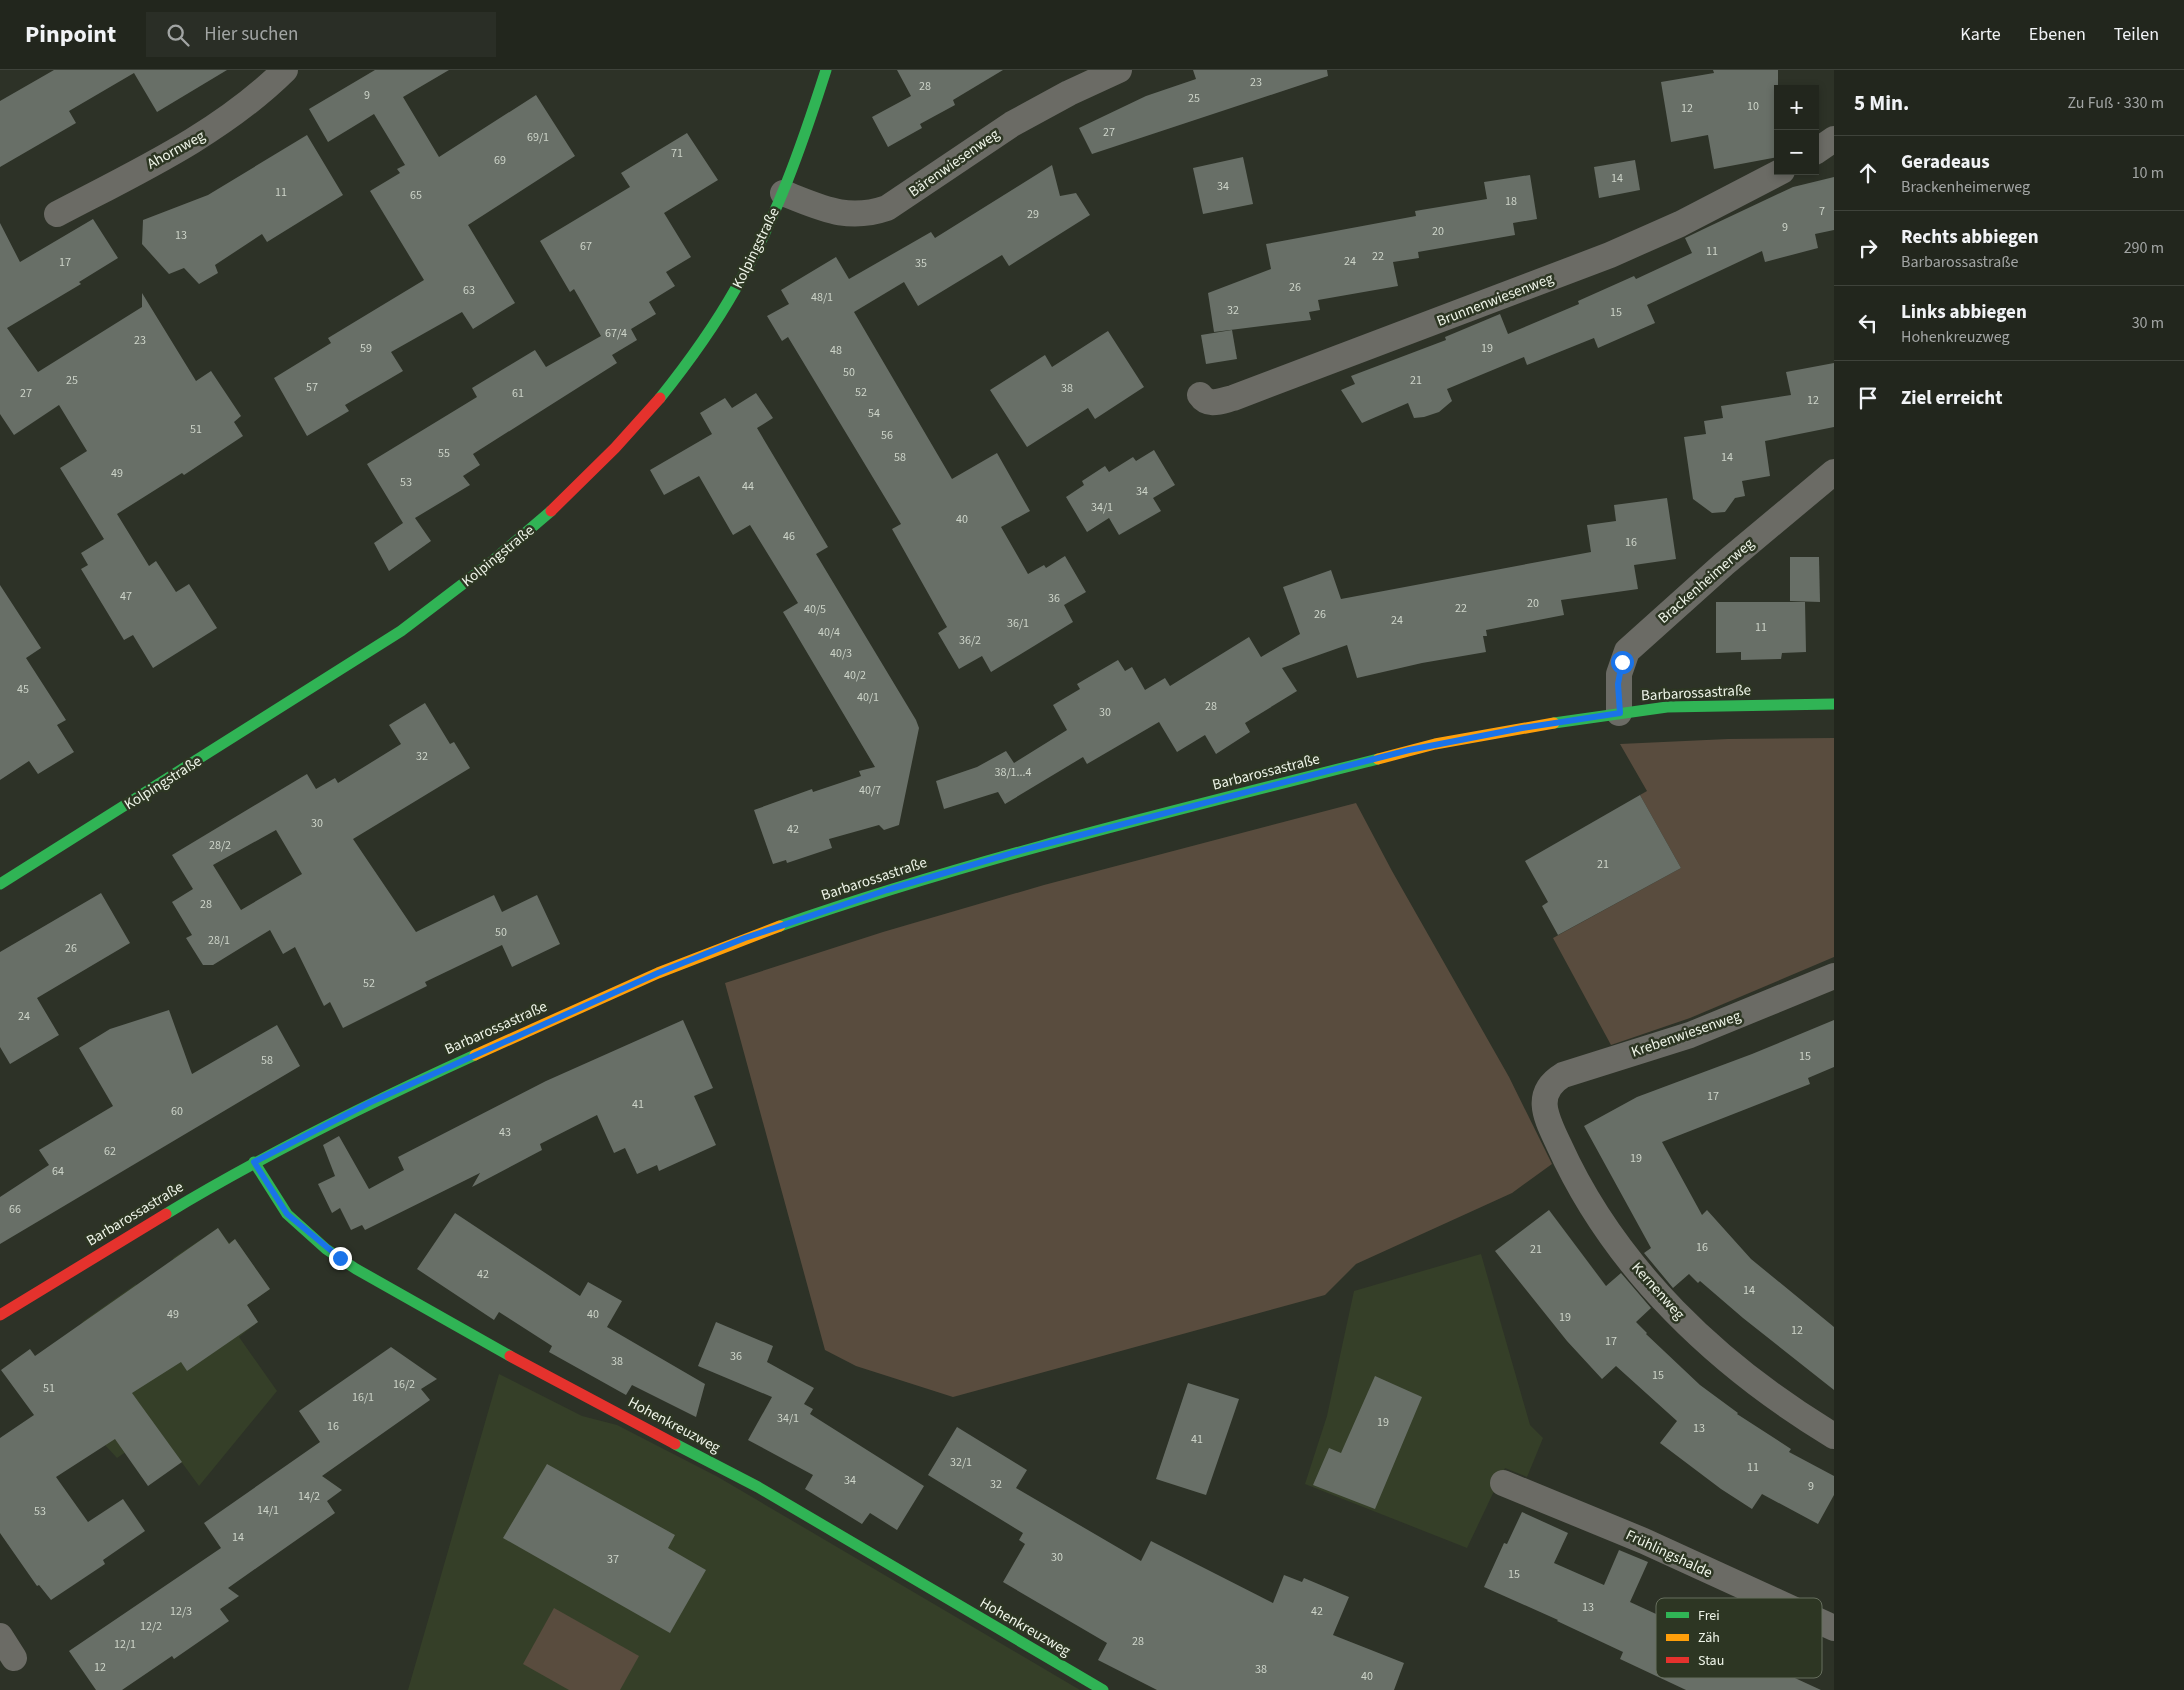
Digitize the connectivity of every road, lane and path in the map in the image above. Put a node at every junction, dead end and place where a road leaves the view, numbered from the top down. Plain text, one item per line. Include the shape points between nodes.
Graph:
1 (285, 70) edge
2 (826, 70) edge
3 (1119, 70) edge
4 (1834, 139) edge
5 (1819, 149) edge
6 (1774, 175) edge
7 (783, 193) junction
8 (57, 214) dead end
9 (1200, 395) dead end
10 (1834, 472) edge
11 (1834, 704) edge
12 (1620, 713) junction
13 (0, 884) edge
14 (1834, 976) edge
15 (1544, 1097) joint
16 (254, 1162) junction
17 (0, 1315) edge
18 (1834, 1436) edge
19 (1503, 1482) dead end
20 (1768, 1598) edge
21 (1822, 1623) edge
22 (1834, 1628) edge
23 (0, 1636) edge
24 (14, 1658) dead end
25 (1103, 1690) edge

1 - 8 street, Ahornweg via 246,106 211,130
2 - 7 street, Kolpingstraße
3 - 7 street, Bärenwiesenweg via 1012,124 887,208 852,215
4 - 5 street
6 - 9 street, Brunnenwiesenweg via 1642,242 1509,294 1233,398 1212,403
7 - 13 street, Kolpingstraße via 743,278 689,360 625,436 542,520 399,632
10 - 12 street, Brackenheimerweg via 1731,558 1627,652 1619,674
11 - 12 street, Barbarossastraße via 1708,705
12 - 16 street, Barbarossastraße via 1409,750 1023,850 862,898 745,938 658,973 371,1102
14 - 15 street, Krebenwiesenweg via 1690,1035 1568,1073 1551,1084
15 - 18 street, Kernenweg via 1546,1113 1578,1183 1646,1281 1722,1355 1777,1399
16 - 17 street, Barbarossastraße
16 - 25 street, Hohenkreuzweg via 277,1201 298,1224 326,1249 362,1272 529,1367 758,1486
19 - 20 street, Frühlingshalde
21 - 22 street, Frühlingshalde
23 - 24 street

